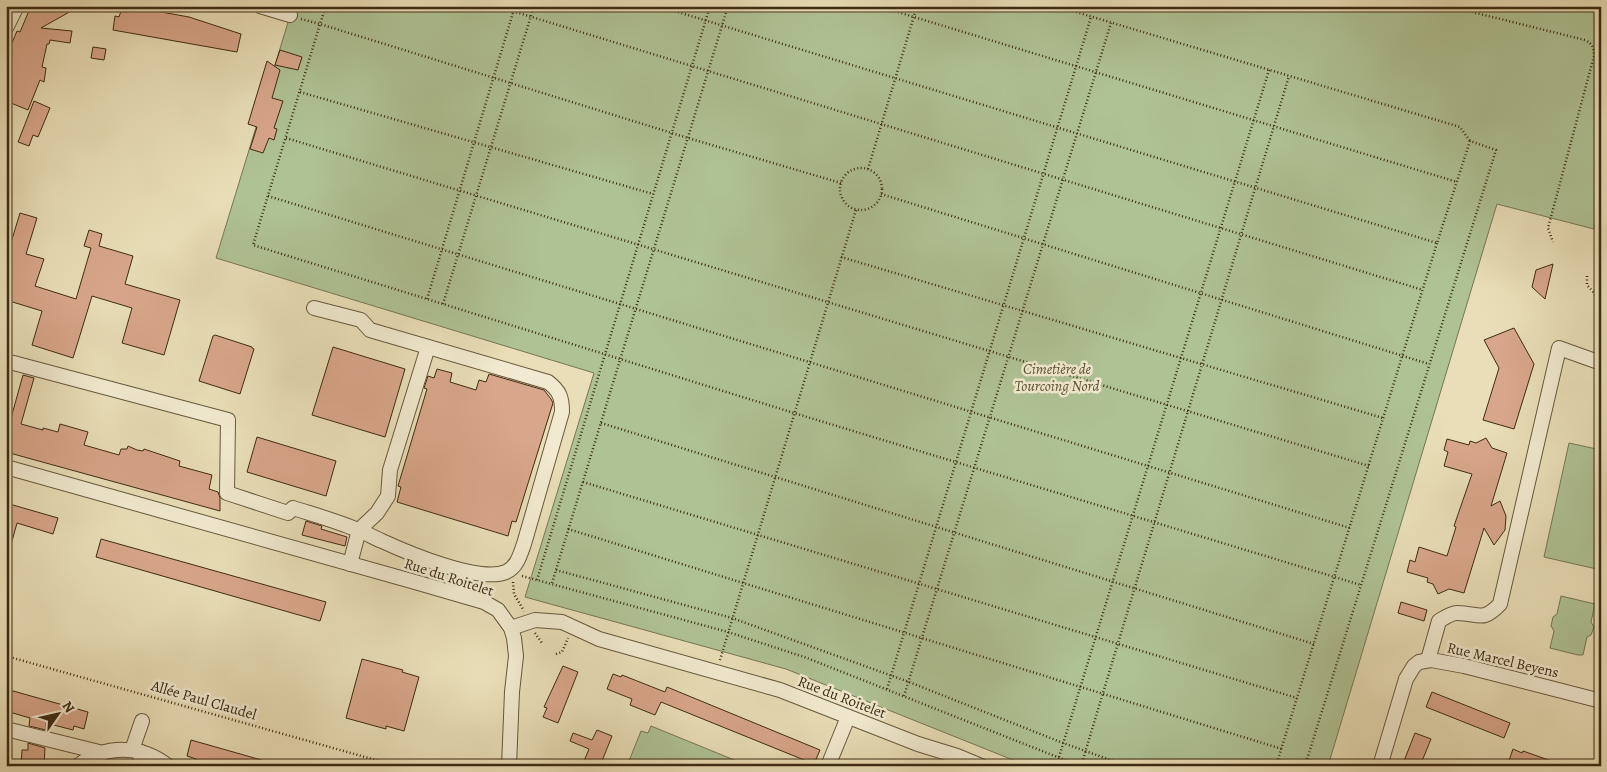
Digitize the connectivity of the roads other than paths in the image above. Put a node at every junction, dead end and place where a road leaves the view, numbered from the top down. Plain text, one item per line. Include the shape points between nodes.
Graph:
1 (17, 6) edge
2 (260, 6) edge
3 (290, 15) road end
4 (6, 28) edge
5 (314, 308) dead end
6 (428, 347) junction
7 (6, 361) edge
8 (1601, 363) edge
9 (6, 467) edge
10 (359, 530) junction
11 (350, 564) junction
12 (511, 628) junction
13 (1428, 660) junction
14 (1601, 700) edge
15 (848, 717) junction
16 (142, 721) dead end
17 (6, 729) edge
18 (103, 753) junction
19 (138, 756) edge
20 (975, 765) edge
21 (78, 766) edge
22 (168, 766) edge
23 (509, 766) edge
24 (828, 766) edge
25 (1380, 766) edge

1 - 4 street
2 - 3 street
5 - 6 street via 361,320 370,330
6 - 10 street via 390,470 388,496 377,513
6 - 10 street via 548,382 560,395 562,412 517,563 506,572 472,573 409,553
7 - 10 street via 228,420 227,493 288,513 293,508
8 - 13 street via 1559,348 1500,604 1487,616 1456,612 1439,621
9 - 11 street, Rue du Roitelet
10 - 11 street
11 - 12 street, Rue du Roitelet via 484,602 498,610
12 - 15 street, Rue du Roitelet via 542,620 562,622 599,639 780,690
12 - 23 street via 516,656
13 - 14 street, Rue Marcel Beyens
13 - 25 street, Rue Marcel Beyens via 1420,662 1410,672
15 - 20 street, Rue du Roitelet
15 - 24 street
16 - 19 street
17 - 18 street
18 - 19 street via 120,750
18 - 21 street
19 - 22 street via 157,758

